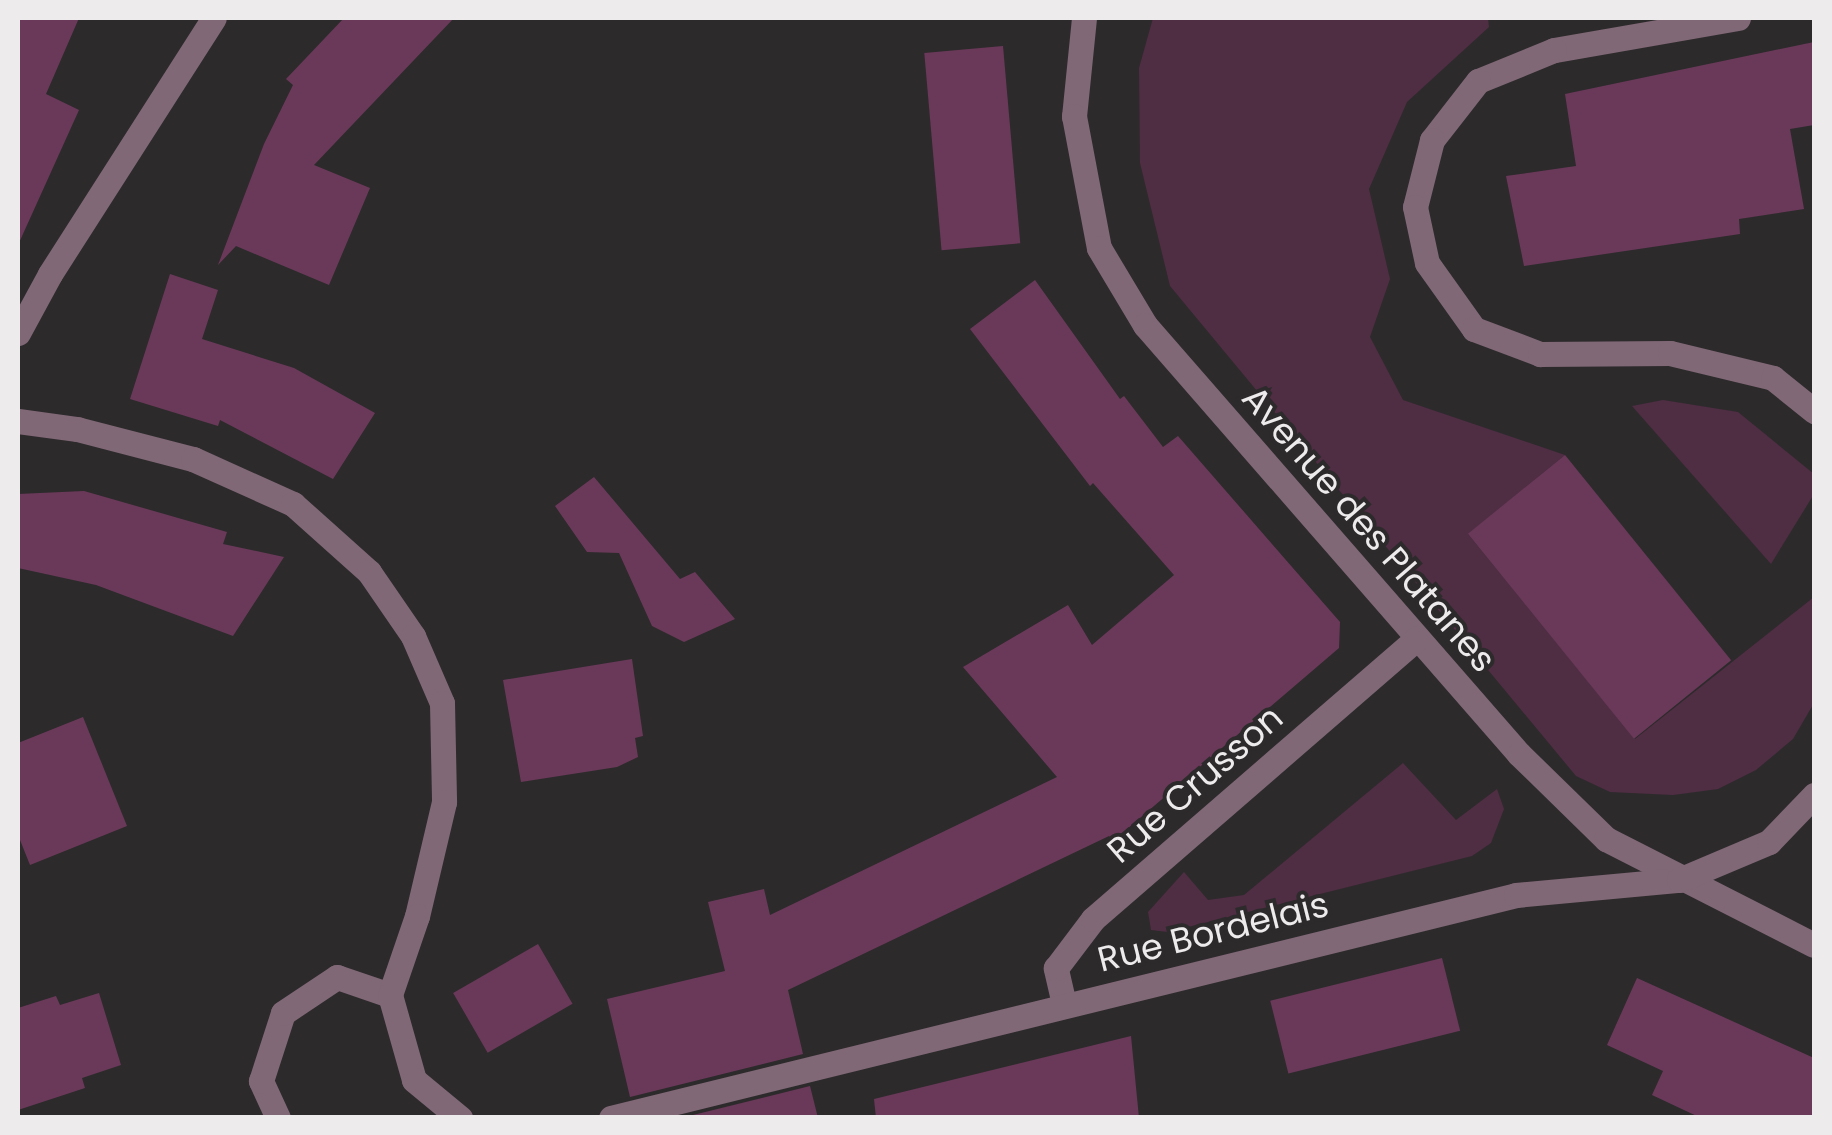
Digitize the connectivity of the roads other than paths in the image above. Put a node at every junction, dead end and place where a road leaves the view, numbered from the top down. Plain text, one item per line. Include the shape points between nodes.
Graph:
1 (214, 18) edge
2 (1084, 18) edge
3 (1738, 18) edge
4 (18, 333) edge
5 (1814, 411) edge
6 (18, 421) edge
7 (1418, 638) junction
8 (1814, 796) edge
9 (1679, 880) junction
10 (1814, 944) edge
11 (390, 995) junction
12 (1064, 1004) junction
13 (278, 1118) edge
14 (460, 1118) edge
15 (611, 1118) edge

1 - 4 street
2 - 7 street, Avenue des Platanes via 1074,116 1099,248 1145,325
3 - 5 street via 1554,50 1478,80 1432,140 1416,207 1426,263 1474,329 1540,354 1687,357 1773,378
6 - 11 street via 194,460 292,504 369,572 412,636 442,703 444,802
7 - 9 street, Avenue des Platanes via 1519,754 1606,839
7 - 12 street, Rue Crusson via 1093,919 1056,968
8 - 9 street, Rue Bordelais via 1769,842
9 - 10 street, Avenue des Platanes
9 - 12 street, Rue Bordelais via 1516,894
11 - 13 street via 337,977 283,1014 262,1081
11 - 14 street via 414,1080
12 - 15 street, Rue Bordelais

